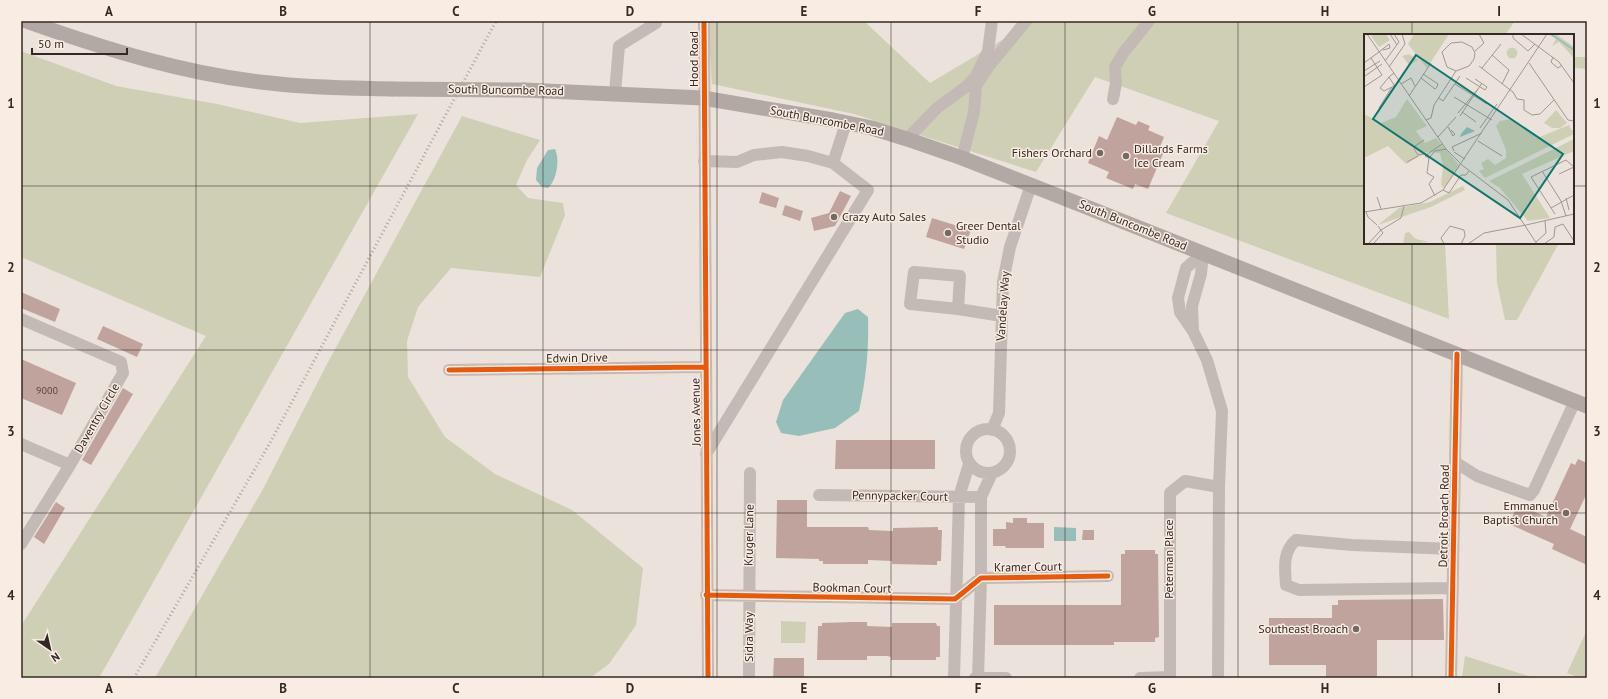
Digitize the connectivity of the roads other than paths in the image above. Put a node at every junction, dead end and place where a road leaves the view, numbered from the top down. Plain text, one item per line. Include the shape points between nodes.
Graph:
1 (26, 21) edge
2 (656, 21) edge
3 (704, 21) edge
4 (992, 21) edge
5 (1026, 21) edge
6 (1150, 21) edge
7 (978, 78) junction
8 (615, 93) junction
9 (703, 98) junction
10 (1113, 99) dead end
11 (846, 123) junction
12 (907, 139) junction
13 (962, 158) junction
14 (704, 162) junction
15 (833, 163) junction
16 (1031, 185) junction
17 (1203, 253) junction
18 (958, 309) junction
19 (1002, 316) junction
20 (21, 318) edge
21 (1457, 354) junction
22 (705, 367) junction
23 (449, 370) dead end
24 (1581, 404) edge
25 (992, 430) junction
26 (21, 444) edge
27 (706, 454) junction
28 (1454, 462) junction
29 (969, 464) junction
30 (70, 465) junction
31 (750, 473) dead end
32 (992, 473) junction
33 (1219, 487) junction
34 (819, 495) dead end
35 (959, 497) junction
36 (981, 497) junction
37 (21, 544) edge
38 (1453, 549) junction
39 (1108, 576) dead end
40 (982, 578) junction
41 (1452, 588) junction
42 (706, 595) junction
43 (749, 597) junction
44 (955, 598) junction
45 (1170, 677) edge
46 (708, 678) edge
47 (749, 678) edge
48 (954, 678) edge
49 (977, 678) edge
50 (1006, 678) edge
51 (1140, 678) edge
52 (1218, 678) edge
53 (1451, 678) edge

1 - 8 main road, South Buncombe Road, bridge via 127,54 223,77 301,86
2 - 8 street via 619,46
3 - 9 street, Hood Road
4 - 7 street via 988,51
5 - 7 street
6 - 10 street via 1115,67
7 - 12 street via 937,108
7 - 13 street via 974,112
8 - 9 main road, South Buncombe Road
9 - 11 main road, South Buncombe Road
9 - 14 street, Jones Avenue
11 - 12 main road, South Buncombe Road
11 - 15 street
12 - 13 main road, South Buncombe Road
13 - 16 main road, South Buncombe Road
14 - 15 street via 738,162 754,155 782,152
14 - 22 street, Jones Avenue
15 - 27 street via 868,190
16 - 17 main road, South Buncombe Road
16 - 19 street, Vandelay Way via 1010,247 1003,282
17 - 21 main road, South Buncombe Road
17 - 33 street via 1201,274 1192,306 1193,331 1207,360 1222,411
18 - 18 street via 960,276 914,272 910,304
18 - 19 street
19 - 25 street, Vandelay Way via 999,413
20 - 30 street, Daventry Circle via 121,362 122,373
21 - 24 main road, South Buncombe Road
21 - 28 street, Detroit Broach Road
22 - 23 street, Edwin Drive
22 - 27 street, Jones Avenue
24 - 28 street via 1530,495 1478,476
25 - 29 street via 977,432 968,442 966,450
25 - 32 street via 1004,437 1009,451 1005,465
26 - 30 street
27 - 42 street, Jones Avenue
28 - 38 street, Detroit Broach Road
29 - 32 street via 979,472
29 - 35 street
30 - 37 street, Daventry Circle
31 - 43 street, Kruger Lane
32 - 36 street
33 - 45 street, Peterman Place via 1185,481 1170,493
33 - 52 street
34 - 35 street, Pennypacker Court
35 - 36 street, Pennypacker Court
35 - 44 street
36 - 40 street
38 - 41 street, Detroit Broach Road
38 - 41 street via 1296,540 1289,546 1284,564 1286,585 1299,590
39 - 40 street, Kramer Court
40 - 44 street, Kramer Court
40 - 49 street
41 - 53 street, Detroit Broach Road
42 - 43 street, Bookman Court
42 - 46 street, Jones Avenue
43 - 44 street, Bookman Court
43 - 47 street, Sidra Way
44 - 48 street
45 - 51 street
49 - 50 street

